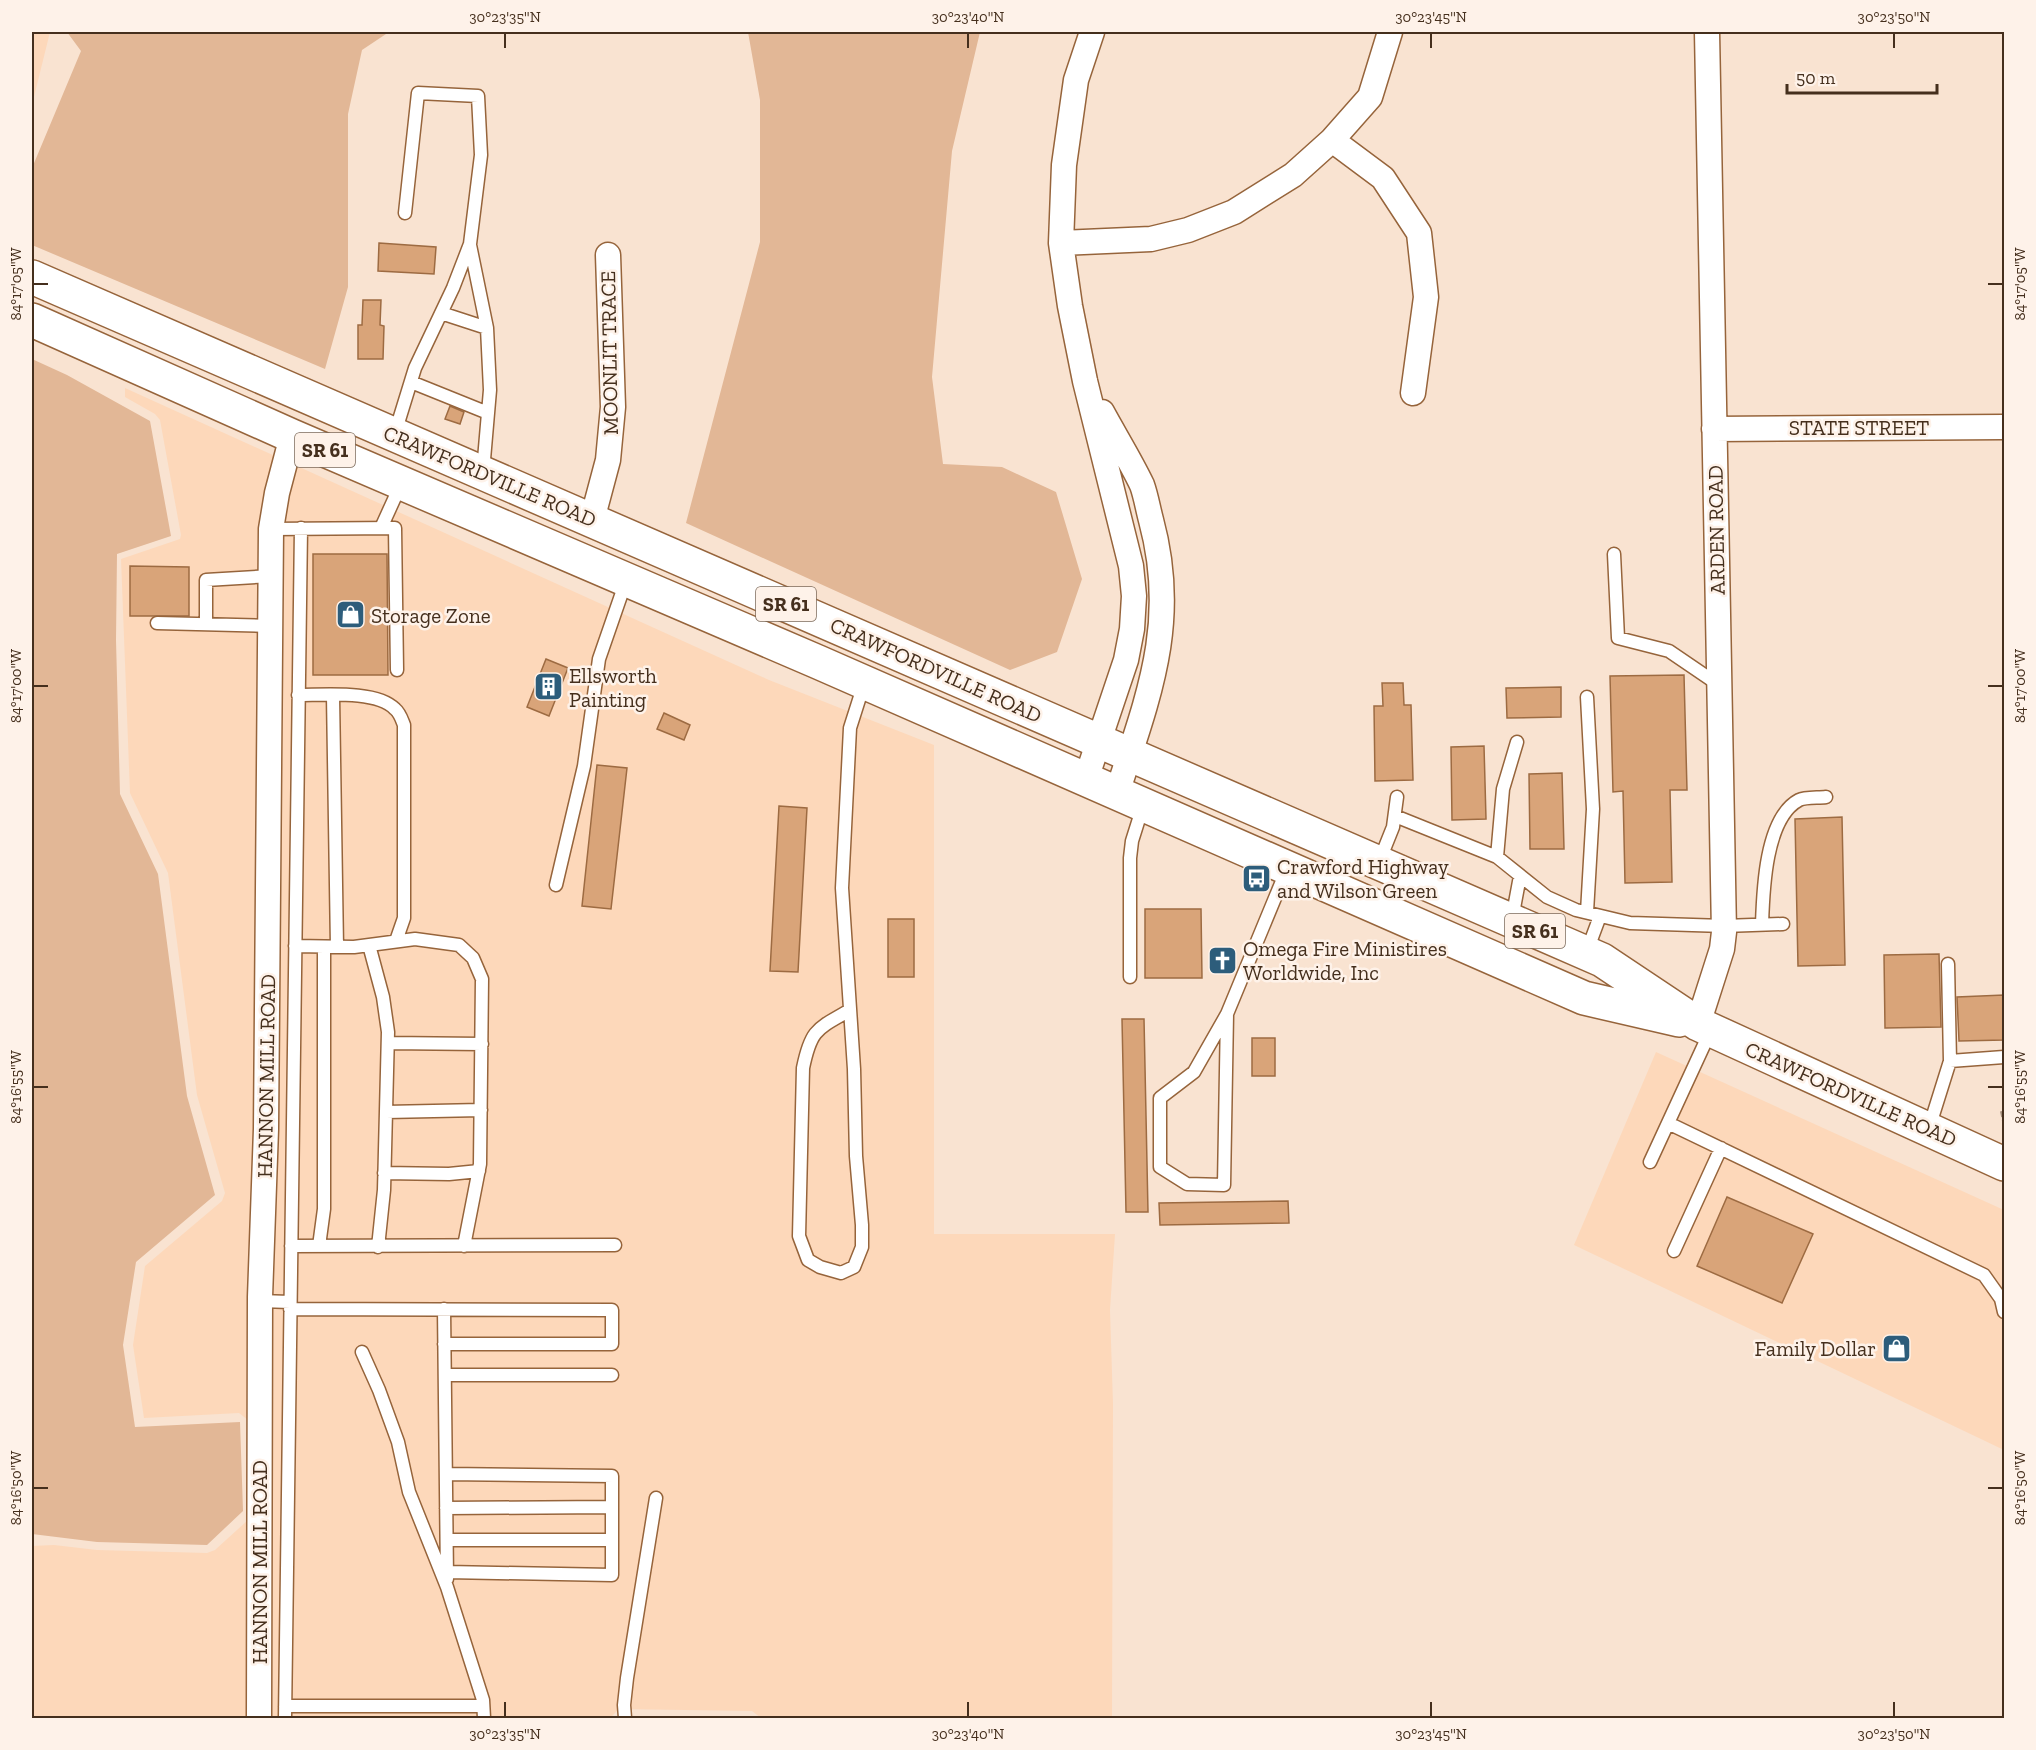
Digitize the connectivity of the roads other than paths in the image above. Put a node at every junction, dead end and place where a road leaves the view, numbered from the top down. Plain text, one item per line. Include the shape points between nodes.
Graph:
1 (1092, 32) edge
2 (1390, 32) edge
3 (1707, 32) edge
4 (1332, 140) junction
5 (405, 213) dead end
6 (1061, 243) junction
7 (470, 244) junction
8 (608, 255) dead end
9 (32, 277) edge
10 (441, 313) junction
11 (32, 320) edge
12 (487, 328) junction
13 (264, 379) junction
14 (1085, 381) junction
15 (411, 382) junction
16 (1413, 393) dead end
17 (488, 413) junction
18 (2004, 427) edge
19 (382, 429) junction
20 (1714, 429) junction
21 (292, 436) junction
22 (483, 473) junction
23 (401, 482) junction
24 (592, 520) junction
25 (301, 528) junction
26 (381, 528) junction
27 (271, 529) junction
28 (1614, 554) dead end
29 (1160, 563) junction
30 (1131, 566) junction
31 (271, 576) junction
32 (627, 580) junction
33 (781, 602) junction
34 (686, 605) junction
35 (157, 623) dead end
36 (206, 624) junction
37 (271, 626) junction
38 (915, 661) junction
39 (818, 662) junction
40 (397, 670) dead end
41 (864, 682) junction
42 (1719, 685) junction
43 (298, 695) junction
44 (333, 696) junction
45 (1587, 697) dead end
46 (1098, 742) junction
47 (1517, 742) dead end
48 (1129, 755) junction
49 (1086, 779) junction
50 (1397, 797) dead end
51 (1826, 797) dead end
52 (1130, 799) junction
53 (1395, 816) junction
54 (1497, 857) junction
55 (1379, 863) junction
56 (1287, 868) junction
57 (1520, 876) junction
58 (556, 885) dead end
59 (1587, 912) junction
60 (1600, 916) junction
61 (1511, 921) junction
62 (1782, 924) dead end
63 (1762, 925) junction
64 (1724, 926) junction
65 (396, 941) junction
66 (369, 945) junction
67 (295, 946) junction
68 (324, 947) junction
69 (337, 947) junction
70 (1586, 954) junction
71 (1948, 964) dead end
72 (1130, 978) dead end
73 (850, 1010) junction
74 (1227, 1014) junction
75 (1704, 1027) junction
76 (388, 1043) junction
77 (482, 1044) junction
78 (2004, 1058) edge
79 (1950, 1061) junction
80 (481, 1110) junction
81 (386, 1112) junction
82 (1668, 1123) junction
83 (1928, 1129) junction
84 (1721, 1148) junction
85 (1650, 1162) dead end
86 (2004, 1164) edge
87 (479, 1171) junction
88 (384, 1173) junction
89 (615, 1245) dead end
90 (291, 1246) junction
91 (319, 1246) junction
92 (464, 1246) junction
93 (378, 1247) junction
94 (1674, 1251) dead end
95 (260, 1301) junction
96 (290, 1305) junction
97 (444, 1309) junction
98 (2004, 1311) edge
99 (444, 1344) junction
100 (362, 1352) dead end
101 (445, 1375) junction
102 (612, 1376) dead end
103 (446, 1474) junction
104 (656, 1498) dead end
105 (612, 1507) junction
106 (446, 1508) junction
107 (447, 1540) junction
108 (612, 1540) junction
109 (447, 1572) junction
110 (447, 1587) junction
111 (285, 1712) edge
112 (484, 1712) edge
113 (258, 1719) edge
114 (625, 1719) edge

1 - 6 street via 1076,80 1065,154
2 - 4 street via 1370,97
3 - 20 street, ARDEN ROAD
4 - 6 street via 1293,175 1234,212 1188,230 1151,238
4 - 16 street via 1383,178 1419,233 1426,297
5 - 7 lane via 418,93 478,96 481,155
6 - 14 street
7 - 10 lane
7 - 12 lane
8 - 24 street, MOONLIT TRACE via 613,407 608,460
9 - 13 main road, CRAWFORDVILLE ROAD / SR 61
10 - 12 lane
10 - 15 lane
11 - 21 main road, CRAWFORDVILLE ROAD / SR 61
12 - 17 lane
13 - 19 main road, CRAWFORDVILLE ROAD / SR 61
13 - 21 main road via 279,398
14 - 29 street via 1142,486
14 - 30 street
15 - 17 lane
15 - 19 lane
17 - 22 lane
18 - 20 street, STATE STREET
19 - 21 main road via 332,426
19 - 22 main road, CRAWFORDVILLE ROAD / SR 61
20 - 42 street, ARDEN ROAD
21 - 23 main road, CRAWFORDVILLE ROAD / SR 61
21 - 27 street, HANNON MILL ROAD
22 - 24 main road, CRAWFORDVILLE ROAD / SR 61
23 - 26 lane
23 - 32 main road, CRAWFORDVILLE ROAD / SR 61
24 - 33 main road, CRAWFORDVILLE ROAD / SR 61
25 - 26 lane
25 - 27 lane
25 - 43 lane
26 - 40 lane via 395,528
27 - 31 street, HANNON MILL ROAD
28 - 42 lane via 1618,638 1670,651
29 - 30 street
29 - 48 street via 1162,625 1150,692
30 - 46 street via 1132,629 1126,660
31 - 36 lane via 206,580
31 - 37 street, HANNON MILL ROAD
32 - 34 main road, CRAWFORDVILLE ROAD / SR 61
32 - 58 lane via 599,659 584,766
33 - 34 main road via 723,610
33 - 38 main road, CRAWFORDVILLE ROAD / SR 61
34 - 39 main road, CRAWFORDVILLE ROAD / SR 61
35 - 36 lane
36 - 37 lane
37 - 95 street, HANNON MILL ROAD via 266,1129
38 - 39 main road via 864,655 836,656
38 - 46 main road, CRAWFORDVILLE ROAD / SR 61
39 - 41 main road, CRAWFORDVILLE ROAD / SR 61
41 - 49 main road, CRAWFORDVILLE ROAD / SR 61
41 - 73 lane via 850,728 842,888
42 - 64 street, ARDEN ROAD
43 - 44 lane
43 - 67 lane
44 - 65 lane via 373,697 386,702 397,710 404,726 404,918
44 - 69 lane
45 - 59 lane via 1593,809
46 - 48 main road, CRAWFORDVILLE ROAD / SR 61
46 - 49 street
47 - 54 lane via 1503,789
48 - 52 street
48 - 55 main road, CRAWFORDVILLE ROAD / SR 61
49 - 52 main road, CRAWFORDVILLE ROAD / SR 61
50 - 53 lane
51 - 63 lane via 1800,799 1788,809 1777,828 1764,877
52 - 56 main road, CRAWFORDVILLE ROAD / SR 61
52 - 72 lane
53 - 54 lane
53 - 55 lane
54 - 57 lane
55 - 61 main road, CRAWFORDVILLE ROAD / SR 61
56 - 74 lane
56 - 75 main road, CRAWFORDVILLE ROAD / SR 61 via 1584,998
57 - 59 lane via 1547,897
57 - 61 lane
59 - 60 lane
60 - 64 lane via 1630,923
60 - 70 lane
61 - 70 main road, CRAWFORDVILLE ROAD / SR 61
62 - 63 lane
63 - 64 lane
64 - 75 street, ARDEN ROAD
65 - 66 lane
65 - 77 lane via 415,939 459,945 473,958 482,979
66 - 69 lane
66 - 76 lane via 383,997
67 - 68 lane
67 - 90 lane
68 - 69 lane
68 - 91 lane via 324,1209
70 - 75 main road, CRAWFORDVILLE ROAD / SR 61 via 1602,960
71 - 79 lane
73 - 73 lane via 862,1247 854,1267 841,1273 808,1260 799,1236 803,1068 808,1045 819,1029
74 - 74 lane via 1224,1185 1187,1184 1160,1167 1160,1098 1194,1072
75 - 82 lane
75 - 83 main road, CRAWFORDVILLE ROAD / SR 61
76 - 77 lane
76 - 81 lane
77 - 80 lane
78 - 79 lane
79 - 83 lane
80 - 81 lane
80 - 87 lane
81 - 88 lane
82 - 84 lane
82 - 85 lane
83 - 86 main road, CRAWFORDVILLE ROAD / SR 61
84 - 94 lane
84 - 98 lane via 1983,1275 2001,1299
87 - 88 lane
87 - 92 lane
88 - 93 lane
89 - 92 lane
90 - 91 lane
90 - 96 lane
91 - 93 lane
92 - 93 lane
95 - 96 lane
95 - 113 street, HANNON MILL ROAD
96 - 97 lane
96 - 111 lane
97 - 99 lane
97 - 99 lane via 612,1310 612,1344
99 - 101 lane
100 - 110 lane via 398,1443 409,1492
101 - 102 lane
101 - 103 lane
103 - 105 lane via 612,1476
103 - 106 lane
104 - 114 lane via 627,1678
105 - 106 lane
105 - 108 lane
106 - 107 lane
107 - 108 lane
107 - 109 lane
108 - 109 lane via 612,1575
109 - 110 lane
110 - 112 lane
111 - 112 lane

